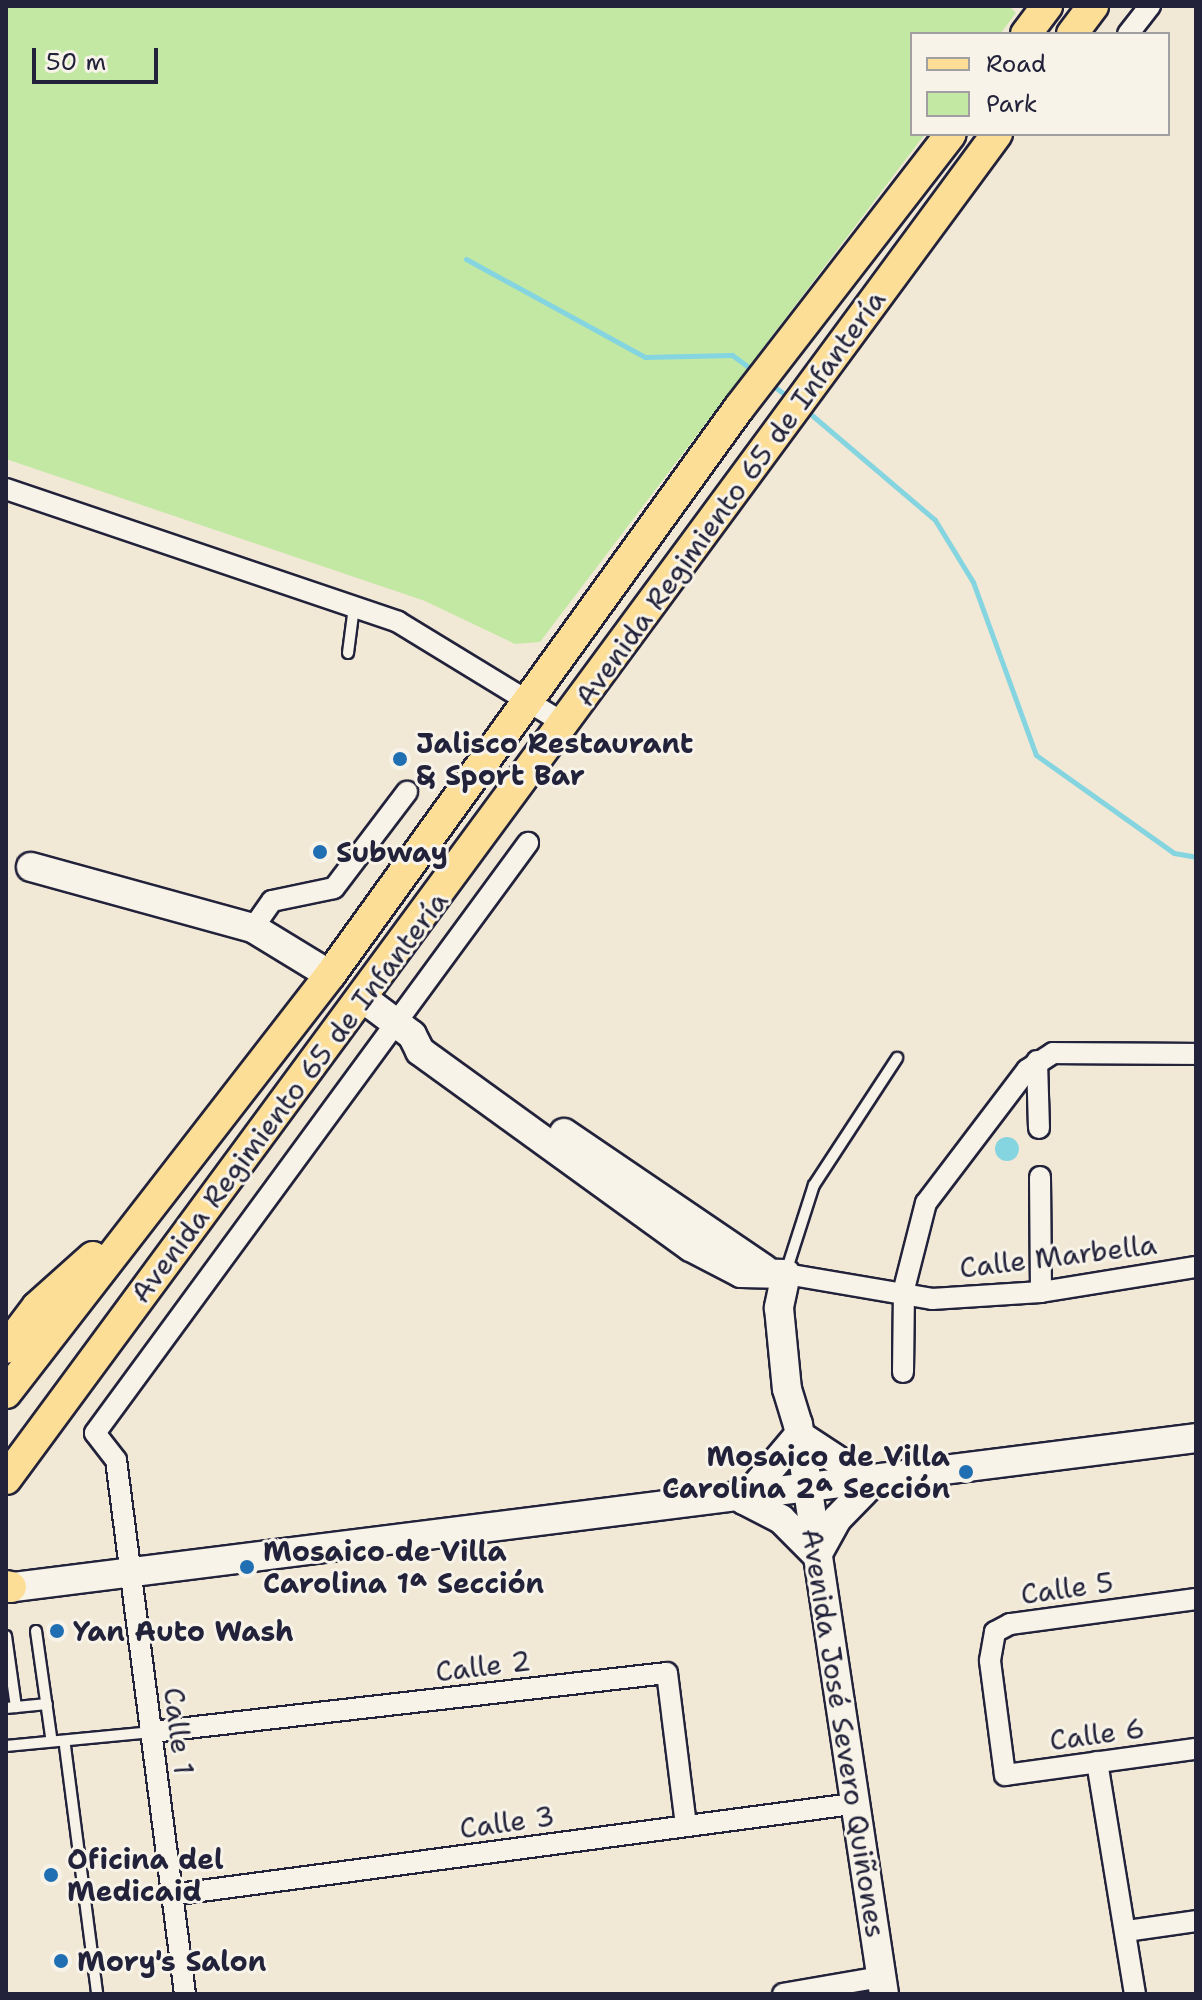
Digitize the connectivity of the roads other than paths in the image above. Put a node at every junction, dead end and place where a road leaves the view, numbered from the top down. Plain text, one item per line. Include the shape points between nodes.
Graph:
1 (1047, 6) edge
2 (1093, 6) edge
3 (1150, 6) edge
4 (1028, 32) edge
5 (1074, 32) edge
6 (1130, 32) edge
7 (949, 136) edge
8 (995, 136) edge
9 (6, 489) edge
10 (354, 607) junction
11 (348, 653) dead end
12 (531, 699) junction
13 (567, 725) junction
14 (407, 792) dead end
15 (528, 843) dead end
16 (31, 867) dead end
17 (253, 928) junction
18 (330, 975) junction
19 (364, 999) junction
20 (402, 1029) junction
21 (1196, 1054) edge
22 (897, 1058) dead end
23 (1037, 1061) junction
24 (1039, 1128) dead end
25 (1040, 1177) dead end
26 (137, 1219) junction
27 (1196, 1267) edge
28 (778, 1281) junction
29 (904, 1289) junction
30 (1041, 1292) junction
31 (6, 1348) edge
32 (903, 1372) dead end
33 (6, 1393) edge
34 (798, 1429) junction
35 (1196, 1438) edge
36 (6, 1479) edge
37 (872, 1483) junction
38 (807, 1492) junction
39 (738, 1500) junction
40 (817, 1555) junction
41 (131, 1580) junction
42 (7, 1592) edge
43 (1196, 1599) edge
44 (36, 1631) dead end
45 (6, 1636) edge
46 (47, 1704) junction
47 (11, 1707) edge
48 (152, 1732) junction
49 (51, 1736) junction
50 (6, 1746) edge
51 (65, 1746) junction
52 (1196, 1749) edge
53 (1097, 1762) junction
54 (1005, 1775) joint
55 (852, 1804) junction
56 (686, 1826) junction
57 (171, 1895) junction
58 (1196, 1921) edge
59 (1127, 1931) junction
60 (882, 1985) edge
61 (97, 1994) edge
62 (185, 1994) edge
63 (783, 1994) edge
64 (1135, 1994) edge

1 - 4 main road
2 - 5 main road
3 - 6 street
7 - 12 main road, Avenida Regimiento 65 de Infantería via 739,408
8 - 13 main road, Avenida Regimiento 65 de Infantería via 784,415
9 - 10 street
10 - 11 lane
10 - 12 street via 398,622
12 - 13 street
12 - 18 main road, Avenida Regimiento 65 de Infantería
13 - 19 main road, Avenida Regimiento 65 de Infantería
14 - 17 street via 334,888 272,901
15 - 20 street
16 - 17 street
17 - 18 street
18 - 26 main road, Avenida Regimiento 65 de Infantería
19 - 20 street
19 - 36 main road, Avenida Regimiento 65 de Infantería
20 - 28 street via 420,1051 469,1075 620,1187
20 - 41 street, Calle 1 via 95,1433 116,1460
21 - 23 street via 1053,1053
22 - 28 lane via 814,1185
23 - 24 street
23 - 29 street via 937,1185 911,1241
25 - 30 street
26 - 31 main road via 37,1307
26 - 33 main road, Avenida Regimiento 65 de Infantería
27 - 30 street, Calle Marbella
28 - 29 street, Calle Marbella
28 - 34 street, Avenida José Severo Quiñones via 797,1308 795,1388 807,1414
29 - 30 street, Calle Marbella via 932,1299
29 - 32 street
34 - 37 street
34 - 38 street, Avenida José Severo Quiñones
34 - 39 street
35 - 37 street
37 - 38 street
37 - 40 street via 837,1519
38 - 39 street
38 - 40 street, Avenida José Severo Quiñones
39 - 40 street via 781,1519
39 - 41 street via 714,1496
40 - 55 street, Avenida José Severo Quiñones
41 - 42 street
41 - 48 street, Calle 1
43 - 54 street, Calle 5 via 995,1632 990,1661
44 - 46 lane
45 - 47 lane
46 - 47 lane
46 - 49 lane
48 - 51 lane
48 - 56 street, Calle 2 via 667,1673
48 - 57 street, Calle 1
49 - 50 lane
49 - 51 lane
51 - 61 lane
52 - 53 street, Calle 6
53 - 54 street, Calle 6
53 - 59 street
55 - 56 street, Calle 3
55 - 60 street, Avenida José Severo Quiñones
56 - 57 street, Calle 3
57 - 62 street, Calle 1
58 - 59 street
59 - 64 street
60 - 63 street

